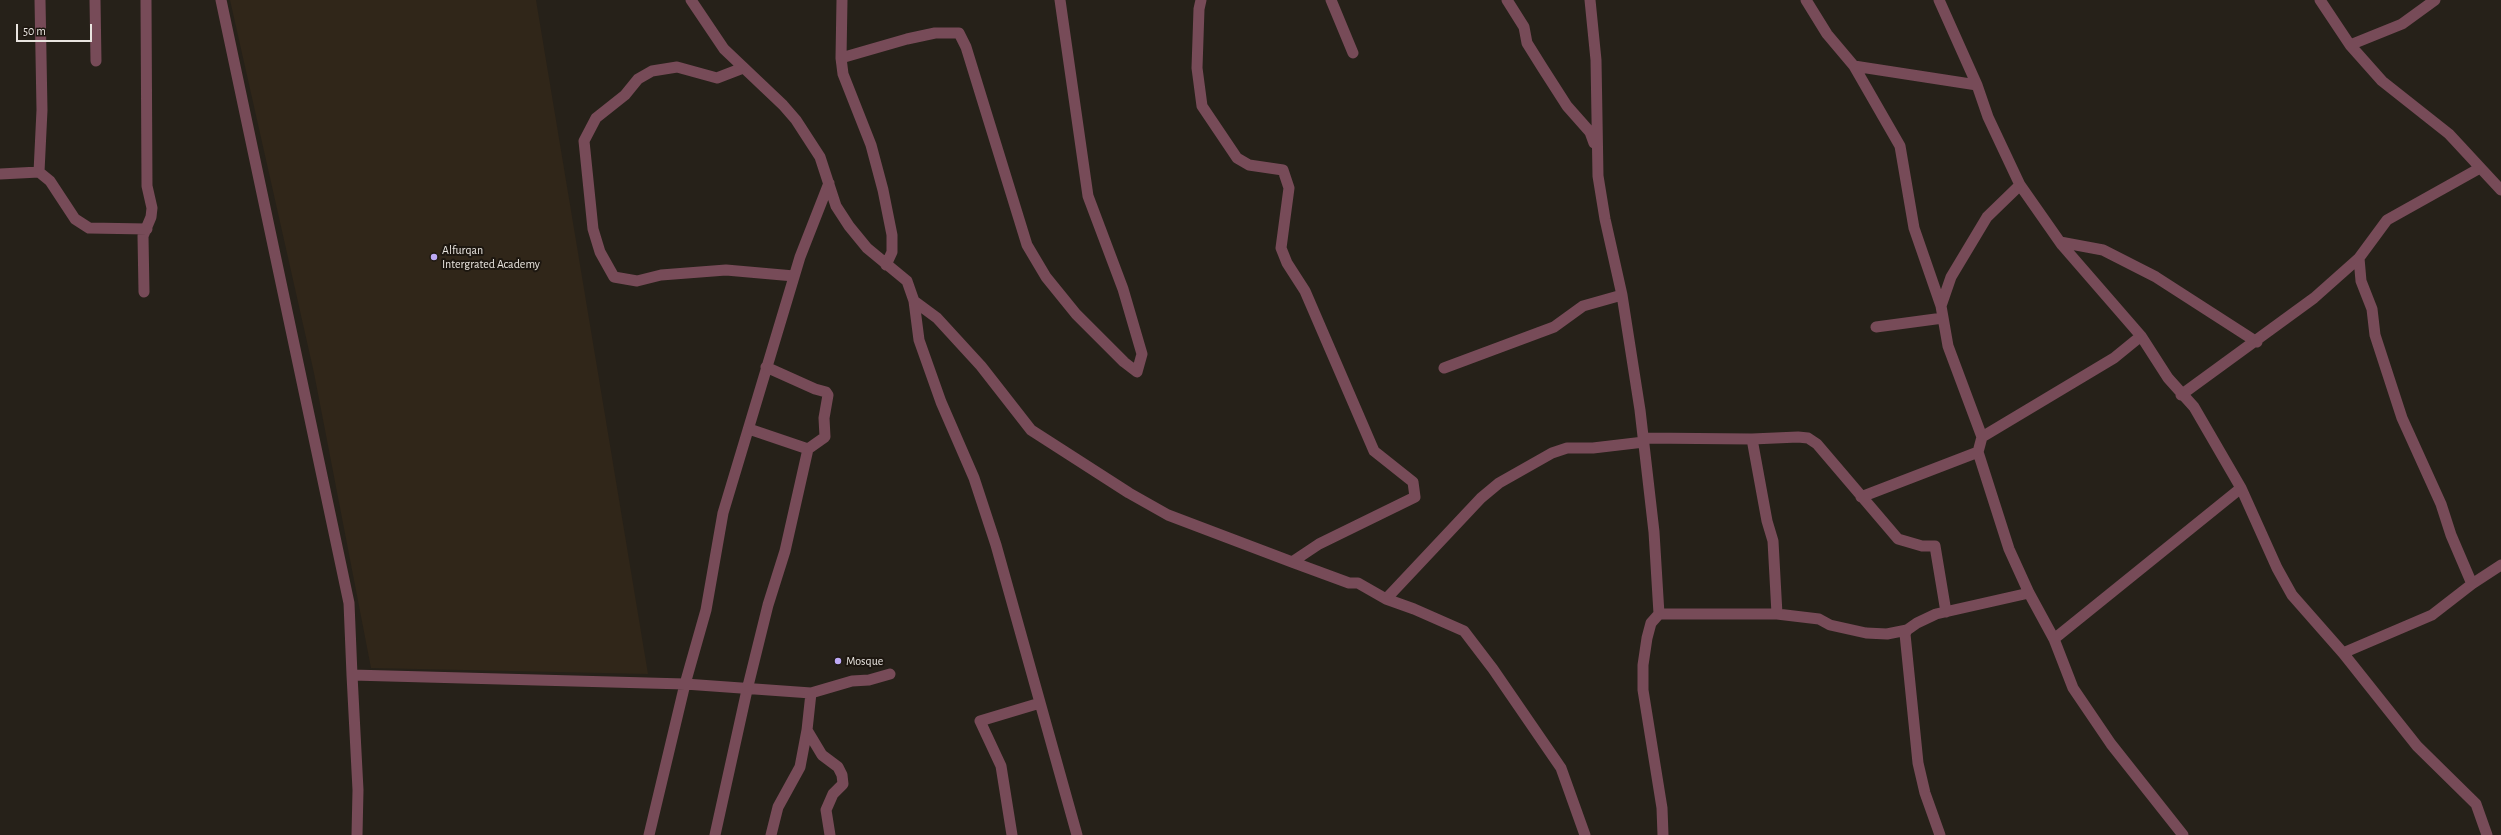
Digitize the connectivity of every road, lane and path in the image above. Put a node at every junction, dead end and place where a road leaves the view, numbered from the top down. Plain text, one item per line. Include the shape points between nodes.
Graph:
1 (40, 0) edge
2 (95, 0) edge
3 (146, 0) edge
4 (221, 0) edge
5 (691, 0) edge
6 (842, 0) edge
7 (1060, 0) edge
8 (1201, 0) edge
9 (1331, 0) edge
10 (1507, 0) edge
11 (1590, 0) edge
12 (1806, 0) edge
13 (1939, 0) edge
14 (2320, 0) edge
15 (2435, 0) edge
16 (2350, 45) junction
17 (1353, 53) dead end
18 (840, 58) junction
19 (96, 61) dead end
20 (1854, 66) junction
21 (743, 68) junction
22 (1977, 85) junction
23 (1597, 151) junction
24 (2480, 168) junction
25 (39, 172) junction
26 (0, 174) edge
27 (829, 183) junction
28 (2020, 185) junction
29 (2501, 190) edge
30 (147, 229) junction
31 (2060, 242) junction
32 (2359, 258) junction
33 (886, 265) junction
34 (794, 276) junction
35 (144, 292) dead end
36 (1622, 295) junction
37 (914, 301) junction
38 (1940, 306) junction
39 (1943, 318) junction
40 (1876, 326) dead end
41 (2141, 336) junction
42 (2257, 342) junction
43 (766, 367) junction
44 (1444, 368) dead end
45 (2181, 395) junction
46 (748, 429) junction
47 (1982, 437) junction
48 (1752, 439) junction
49 (1643, 440) junction
50 (808, 449) junction
51 (1978, 452) junction
52 (2241, 488) junction
53 (1861, 497) junction
54 (1292, 562) junction
55 (2501, 565) edge
56 (2472, 584) junction
57 (2029, 593) junction
58 (1386, 599) junction
59 (1946, 612) junction
60 (1659, 614) junction
61 (1777, 614) junction
62 (1907, 630) junction
63 (2054, 639) junction
64 (2343, 653) junction
65 (890, 674) dead end
66 (352, 675) junction
67 (685, 684) junction
68 (747, 690) junction
69 (811, 693) junction
70 (1040, 703) junction
71 (807, 730) junction
72 (357, 835) edge
73 (649, 835) edge
74 (715, 835) edge
75 (771, 835) edge
76 (830, 835) edge
77 (1012, 835) edge
78 (1077, 835) edge
79 (1585, 835) edge
80 (1663, 835) edge
81 (1940, 835) edge
82 (2183, 835) edge
83 (2487, 835) edge

1 - 25 street via 42,110
2 - 19 street
3 - 30 street via 147,186 152,208
4 - 66 street via 349,603
5 - 21 street via 724,49
6 - 18 street
7 - 18 street via 1074,113 1088,196 1123,289 1142,354 1137,372 1076,314 1046,277 1027,245 966,47 959,33 935,33 907,38
8 - 54 street via 1196,68 1203,110 1237,158 1249,165 1283,170 1289,188 1281,248 1305,291 1374,451 1413,482 1415,497 1319,544
9 - 17 street
10 - 23 street via 1524,27 1527,43 1567,106 1590,132
11 - 23 street via 1596,60
12 - 20 street via 1827,34
13 - 22 street
14 - 16 street
15 - 16 street via 2402,24
16 - 24 street via 2382,81 2449,134
18 - 33 street via 843,74 871,145 883,190 892,235 892,252
20 - 22 street
20 - 38 street via 1900,146 1914,228
21 - 27 street via 796,120 820,157
21 - 34 street via 717,78 677,67 652,71 638,79 625,95 596,118 584,141 593,229 600,252 614,276 637,281 661,275 726,270
22 - 28 street via 1988,116
23 - 36 street via 1605,219
24 - 29 street
24 - 32 street via 2387,220
25 - 26 street
25 - 30 street via 50,181 75,219 83,225 90,228
27 - 33 street via 836,206 849,226 867,248
27 - 34 street
28 - 31 street
28 - 38 street via 1987,217 1951,277
30 - 35 street via 143,236
31 - 41 street
31 - 42 street via 2103,250 2156,277
32 - 42 street via 2314,298
32 - 56 street via 2361,281 2372,309 2375,335 2402,418 2441,504
33 - 37 street via 907,281
34 - 43 street
36 - 44 street via 1583,306 1554,327
36 - 49 street
37 - 54 street via 947,328 981,366 1031,430 1129,493 1168,514
37 - 70 street via 919,340 941,402 974,478 996,544
38 - 39 street
39 - 40 street
39 - 47 street via 1948,346
41 - 45 street
41 - 47 street via 2114,358
42 - 45 street
43 - 46 street
43 - 50 street via 828,395 824,418 825,437
45 - 52 street via 2194,407
46 - 50 street
46 - 67 street via 723,513 706,610
47 - 51 street
48 - 49 street
48 - 53 street via 1798,436 1808,438 1817,444
48 - 61 street via 1773,541
49 - 58 street via 1593,448 1567,448 1552,453 1499,483
49 - 60 street via 1654,532
50 - 68 street via 785,551 768,605
51 - 53 street
51 - 57 street via 2009,549
52 - 63 street
52 - 64 street via 2292,595
53 - 59 street via 1898,539 1922,546 1935,546
54 - 58 street via 1349,583 1358,583
55 - 56 street
56 - 64 street via 2432,615
57 - 59 street
57 - 63 street
58 - 79 street via 1464,631 1561,768
59 - 62 street via 1926,618
60 - 61 street
60 - 80 street via 1651,623 1647,638 1643,690 1660,795
61 - 62 street via 1819,619 1830,625 1866,633 1888,634
62 - 81 street via 1905,639 1918,763 1924,793
63 - 82 street via 2072,688 2111,744
64 - 83 street via 2417,746 2476,804
65 - 69 street via 869,680 852,681
66 - 67 street
66 - 72 street via 358,790
67 - 68 street
67 - 73 street
68 - 69 street
68 - 74 street
69 - 71 street
70 - 77 street via 980,721 1001,766
70 - 78 street
71 - 75 street via 800,767 778,807
71 - 76 street via 822,755 838,767 842,775 843,784 833,794 826,810

